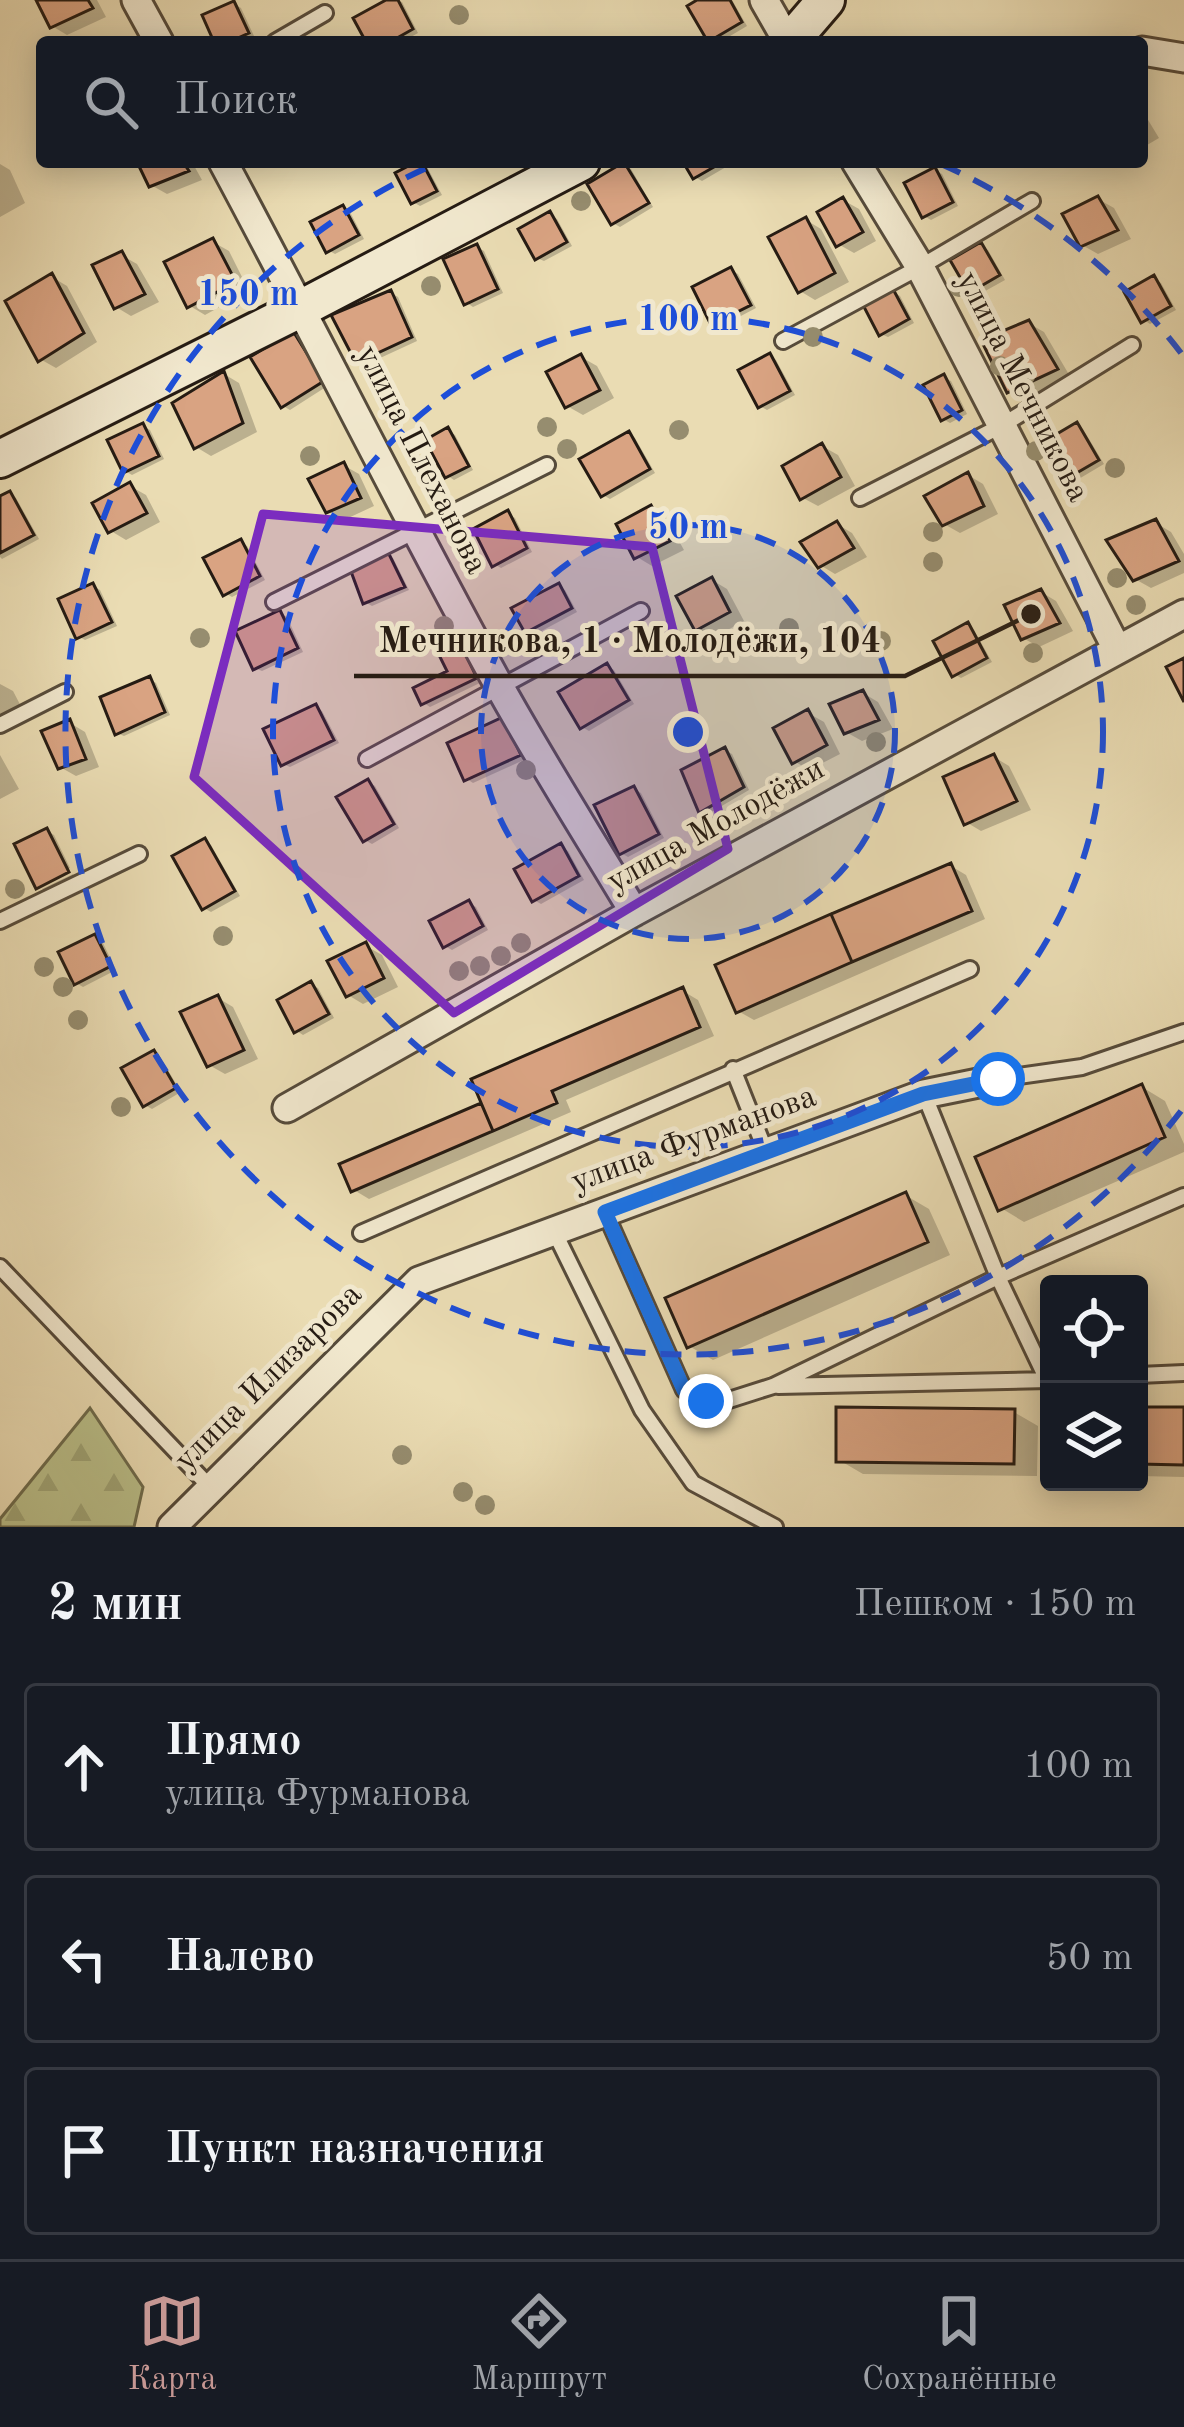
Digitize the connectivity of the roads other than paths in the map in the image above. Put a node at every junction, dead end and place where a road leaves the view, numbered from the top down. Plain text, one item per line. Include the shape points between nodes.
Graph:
1 (136, 0) edge
2 (764, 0) edge
3 (826, 0) edge
4 (325, 13) dead end
5 (156, 36) edge
6 (285, 36) edge
7 (785, 36) edge
8 (794, 36) edge
9 (1148, 52) edge
10 (1184, 58) edge
11 (226, 168) edge
12 (570, 168) edge
13 (860, 168) edge
14 (1032, 201) dead end
15 (920, 267) junction
16 (302, 308) junction
17 (783, 341) dead end
18 (1132, 345) dead end
19 (1001, 426) junction
20 (0, 458) edge
21 (547, 465) dead end
22 (860, 498) dead end
23 (415, 530) junction
24 (274, 602) dead end
25 (641, 611) dead end
26 (1184, 614) edge
27 (1117, 649) junction
28 (500, 688) junction
29 (65, 692) dead end
30 (0, 725) edge
31 (367, 759) dead end
32 (139, 854) dead end
33 (634, 911) junction
34 (0, 921) edge
35 (970, 969) dead end
36 (1184, 1032) edge
37 (733, 1069) junction
38 (998, 1079) joint
39 (923, 1094) junction
40 (287, 1108) dead end
41 (766, 1152) junction
42 (1184, 1196) edge
43 (605, 1212) junction
44 (554, 1231) junction
45 (361, 1233) dead end
46 (0, 1267) edge
47 (998, 1277) junction
48 (418, 1281) joint
49 (1040, 1364) edge
50 (1184, 1373) edge
51 (1148, 1375) edge
52 (1040, 1380) edge
53 (772, 1386) junction
54 (210, 1487) junction
55 (172, 1527) edge
56 (775, 1527) edge

1 - 5 street
2 - 7 street
3 - 8 main road
4 - 6 lane
9 - 10 street
11 - 16 street, улица Плеханова
12 - 16 main road
13 - 15 street, улица Мечникова
14 - 15 lane
15 - 17 lane
15 - 19 street, улица Мечникова
16 - 20 main road
16 - 23 street, улица Плеханова
18 - 19 lane
19 - 22 lane
19 - 27 street, улица Мечникова
21 - 23 lane
23 - 24 lane
23 - 28 street, улица Плеханова
25 - 28 lane
26 - 27 street, улица Молодёжи
27 - 33 street, улица Молодёжи
28 - 31 lane
28 - 33 street, улица Плеханова
29 - 30 lane
32 - 34 lane
33 - 40 street, улица Молодёжи
35 - 37 lane
36 - 38 lane via 1082,1067
37 - 41 lane
37 - 45 lane
38 - 39 street, улица Фурманова
39 - 41 street, улица Фурманова
39 - 47 lane
41 - 43 street, улица Фурманова
42 - 47 lane
43 - 44 street, улица Фурманова
43 - 53 lane via 684,1390 706,1401
44 - 48 street, улица Фурманова
44 - 56 lane via 642,1410 693,1483
46 - 54 lane
47 - 49 lane
47 - 53 lane
48 - 54 street, улица Илизарова
50 - 51 lane
52 - 53 lane
54 - 55 street, улица Илизарова

